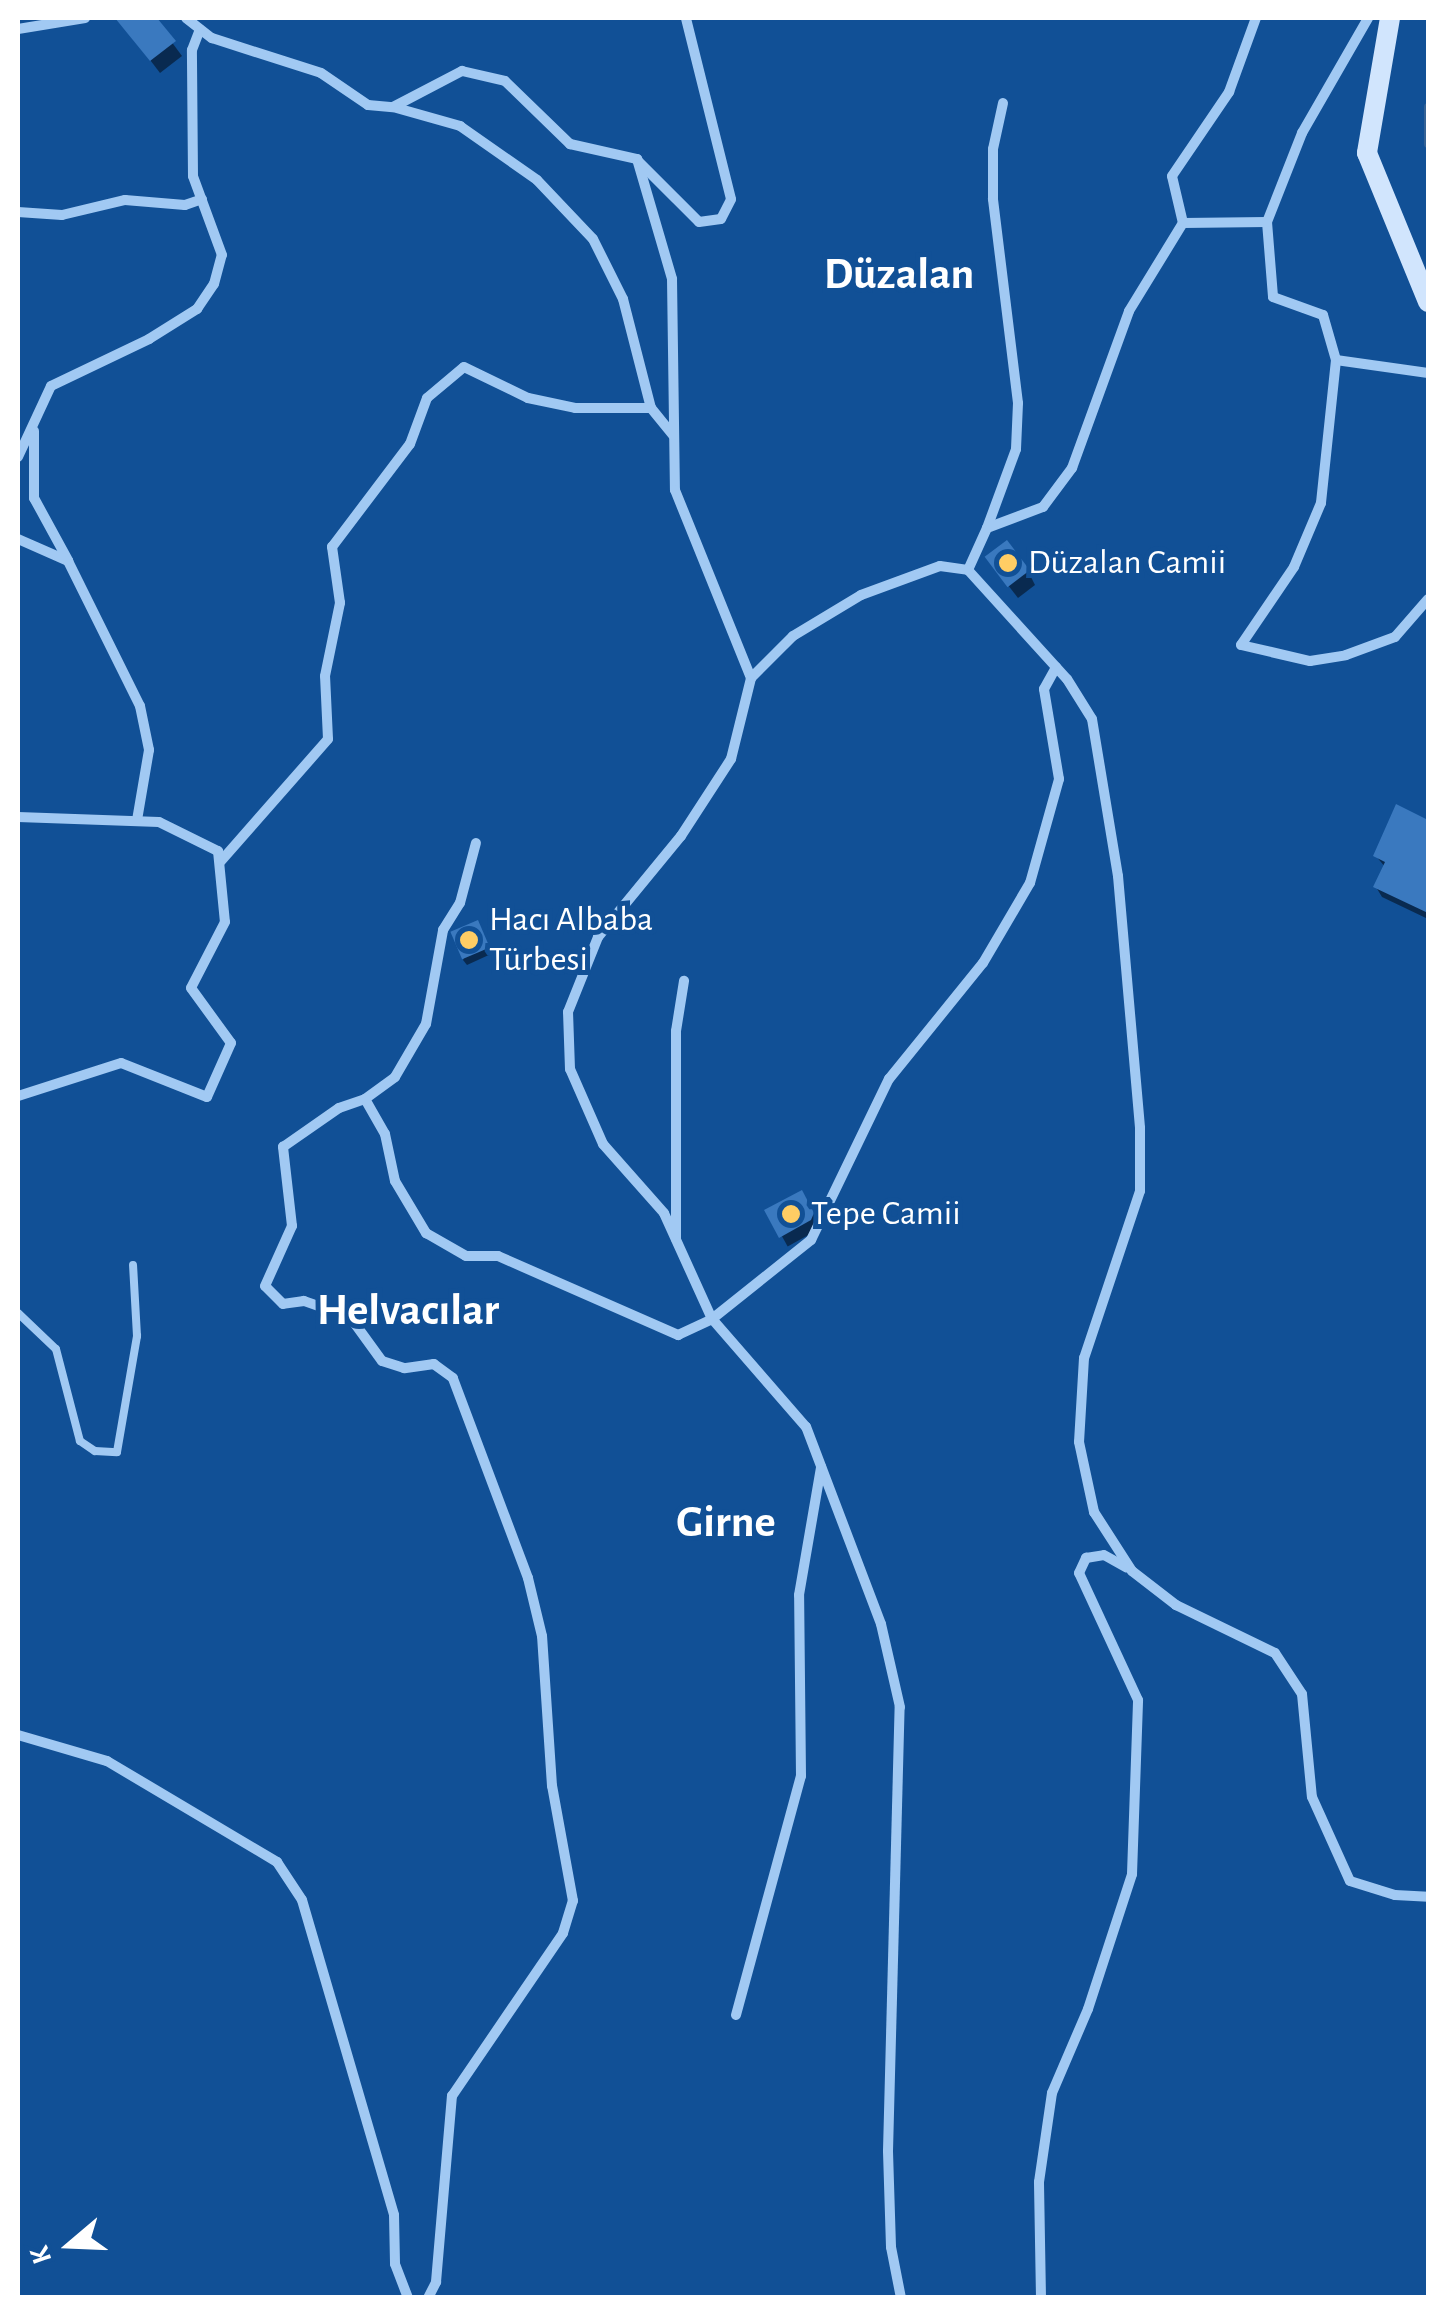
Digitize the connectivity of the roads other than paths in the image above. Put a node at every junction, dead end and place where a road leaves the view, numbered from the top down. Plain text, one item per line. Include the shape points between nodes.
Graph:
1 (85, 18) edge
2 (186, 18) edge
3 (686, 18) edge
4 (1256, 18) edge
5 (1368, 18) edge
6 (1390, 18) edge
7 (18, 29) edge
8 (200, 29) junction
9 (1003, 104) dead end
10 (393, 107) junction
11 (637, 160) junction
12 (202, 199) junction
13 (18, 212) edge
14 (1267, 222) junction
15 (1183, 223) junction
16 (1428, 302) edge
17 (1336, 360) junction
18 (1428, 373) edge
19 (651, 408) junction
20 (35, 420) junction
21 (674, 435) junction
22 (18, 457) edge
23 (988, 528) junction
24 (18, 538) edge
25 (68, 561) junction
26 (968, 570) junction
27 (1428, 599) edge
28 (1056, 667) junction
29 (751, 678) junction
30 (18, 817) edge
31 (138, 820) junction
32 (476, 843) dead end
33 (221, 862) junction
34 (684, 981) dead end
35 (18, 1096) edge
36 (366, 1099) junction
37 (676, 1239) junction
38 (133, 1265) dead end
39 (18, 1314) edge
40 (712, 1319) junction
41 (821, 1466) junction
42 (1132, 1572) junction
43 (18, 1735) edge
44 (1428, 1897) edge
45 (736, 2016) dead end
46 (408, 2298) edge
47 (428, 2298) edge
48 (901, 2298) edge
49 (1041, 2298) edge

1 - 7 street
2 - 8 street
3 - 11 street via 731,199 721,219 699,222
4 - 15 street via 1228,92 1172,176
5 - 14 street via 1302,133
6 - 16 street via 1367,153
8 - 10 street via 320,73 368,106
8 - 12 street via 192,50 193,176
9 - 23 street via 993,149 993,199 1018,402 1016,449
10 - 11 street via 462,70 504,81 570,144
10 - 19 street via 460,126 537,180 593,239 624,298
11 - 21 street via 672,279
12 - 13 street via 185,205 126,200 62,215
12 - 20 street via 222,255 197,309 51,386
14 - 15 street
14 - 17 street via 1272,296 1323,315
15 - 23 street via 1129,311 1072,468 1043,507
17 - 18 street
17 - 27 street via 1321,504 1294,567 1241,645 1310,661 1346,655 1395,637
19 - 21 street
19 - 33 street via 575,408 528,398 464,367 427,398 410,444 332,547 340,603 325,676 328,739
20 - 22 street
20 - 25 street via 34,498
21 - 29 street via 676,490
23 - 26 street
24 - 25 street
25 - 31 street via 140,706 149,750
26 - 28 street
26 - 29 street via 940,566 861,595 793,636
28 - 40 street via 1044,688 1059,779 1030,883 983,963 889,1078 811,1240
28 - 42 street via 1092,719 1103,774 1138,1108 1140,1191 1084,1358 1078,1442 1094,1512
29 - 37 street via 731,758 681,836 598,938 568,1012 570,1068 603,1144 664,1214
30 - 31 street
31 - 33 street via 159,822 218,850
32 - 36 street via 460,903 444,930 426,1024 395,1077
33 - 35 street via 225,922 191,988 231,1044 207,1096 120,1063
34 - 37 street via 676,1032
36 - 40 street via 386,1134 394,1181 426,1233 466,1256 498,1256 678,1336
36 - 47 street via 339,1108 283,1147 292,1226 264,1286 283,1304 304,1301 350,1317 382,1361 404,1368 434,1364 453,1378 528,1578 542,1636 552,1786 573,1901 563,1933 452,2096 436,2282
37 - 40 street
38 - 39 lane via 140,1300 118,1452 96,1452 80,1440 56,1350
40 - 41 street via 806,1427
41 - 45 street via 799,1594 801,1776
41 - 48 street via 881,1624 900,1707 888,2151 891,2248
42 - 44 street via 1176,1605 1275,1652 1302,1694 1312,1797 1350,1882
42 - 49 street via 1104,1555 1086,1558 1079,1573 1138,1700 1132,1874 1052,2093 1038,2182
43 - 46 street via 107,1761 277,1862 302,1900 394,2215 395,2264

